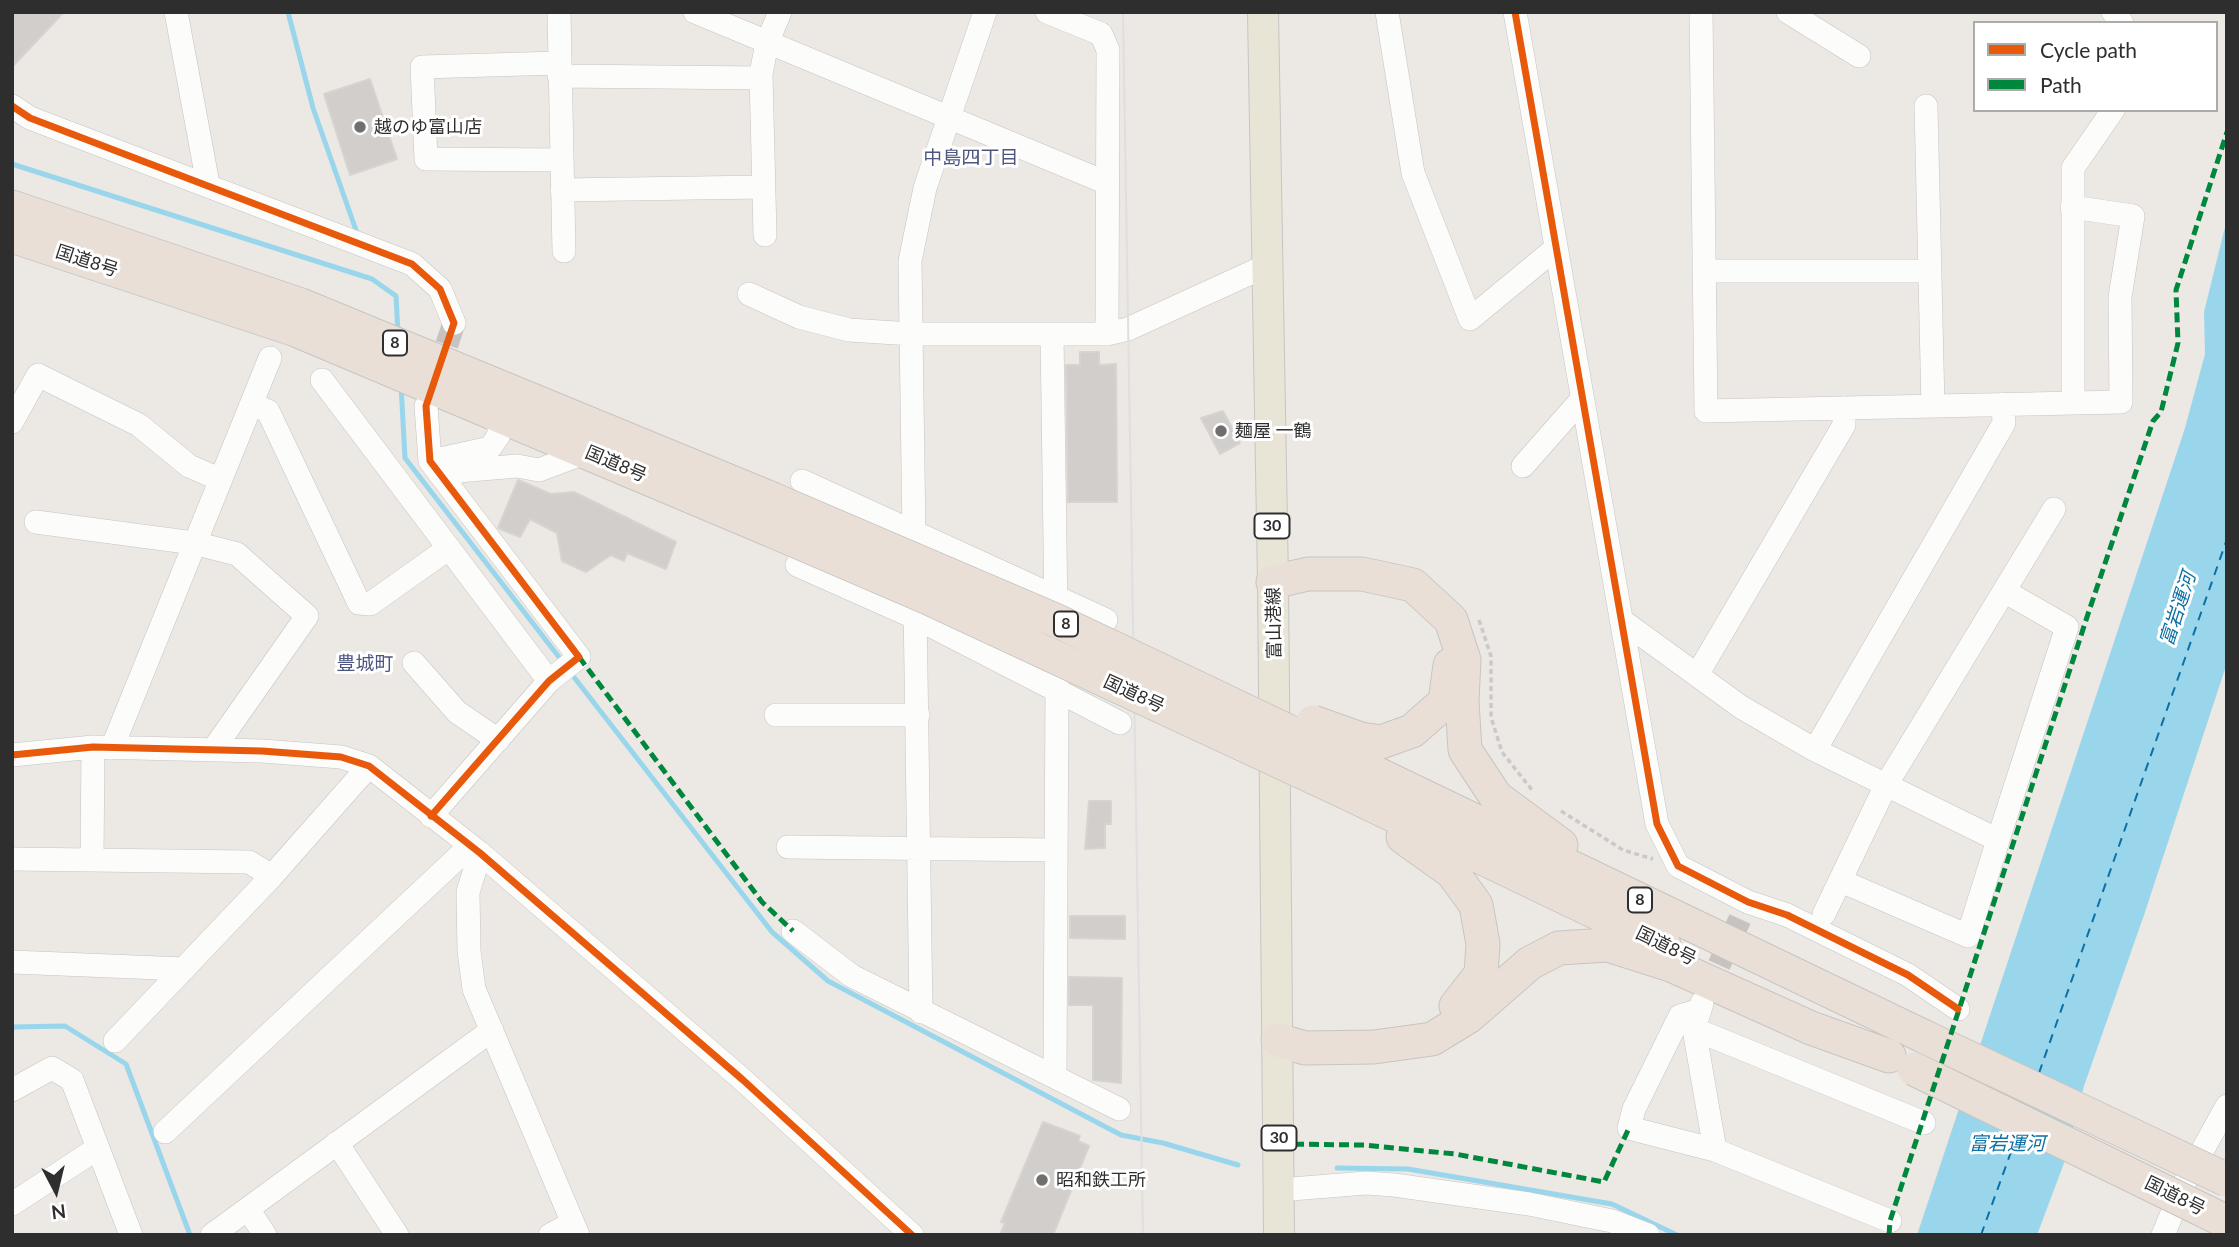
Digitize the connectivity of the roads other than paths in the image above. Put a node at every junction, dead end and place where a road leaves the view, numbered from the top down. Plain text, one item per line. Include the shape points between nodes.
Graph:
1 (176, 12) edge
2 (559, 12) edge
3 (695, 12) edge
4 (780, 12) edge
5 (985, 12) edge
6 (1047, 12) edge
7 (1263, 12) edge
8 (1387, 12) edge
9 (1514, 12) edge
10 (1701, 12) edge
11 (1788, 12) edge
12 (768, 43) junction
13 (1858, 56) dead end
14 (559, 69) junction
15 (761, 78) junction
16 (12, 106) edge
17 (1926, 106) dead end
18 (2112, 112) edge
19 (949, 119) junction
20 (561, 160) junction
21 (1107, 183) junction
22 (208, 184) junction
23 (763, 187) junction
24 (562, 190) junction
25 (12, 207) edge
26 (2072, 207) junction
27 (765, 235) dead end
28 (12, 236) edge
29 (1556, 248) junction
30 (564, 251) dead end
31 (1268, 265) junction
32 (1704, 271) junction
33 (1930, 271) junction
34 (749, 294) dead end
35 (454, 323) tunnel mouth
36 (912, 334) junction
37 (1052, 334) junction
38 (1107, 334) junction
39 (270, 358) dead end
40 (322, 380) dead end
41 (1583, 399) junction
42 (2073, 403) junction
43 (252, 404) junction
44 (2003, 404) junction
45 (426, 406) dead end
46 (1933, 406) junction
47 (1844, 408) junction
48 (499, 415) junction
49 (12, 422) edge
50 (587, 452) junction
51 (430, 461) junction
52 (1523, 466) dead end
53 (219, 479) junction
54 (446, 481) junction
55 (802, 481) dead end
56 (2054, 509) dead end
57 (769, 514) junction
58 (36, 522) dead end
59 (915, 533) junction
60 (194, 543) junction
61 (449, 548) junction
62 (797, 565) dead end
63 (1273, 582) junction
64 (2004, 591) junction
65 (1056, 598) junction
66 (916, 618) junction
67 (1106, 620) dead end
68 (1621, 620) junction
69 (414, 663) dead end
70 (1697, 675) junction
71 (549, 681) junction
72 (1057, 688) junction
73 (776, 715) dead end
74 (918, 715) junction
75 (1120, 723) dead end
76 (498, 740) junction
77 (102, 747) junction
78 (213, 750) junction
79 (1815, 750) junction
80 (12, 755) edge
81 (369, 766) junction
82 (1351, 774) junction
83 (1886, 785) junction
84 (431, 816) junction
85 (1998, 840) junction
86 (788, 847) dead end
87 (919, 848) junction
88 (475, 850) junction
89 (1056, 850) junction
90 (12, 859) edge
91 (92, 860) junction
92 (272, 877) junction
93 (1841, 881) junction
94 (1824, 914) dead end
95 (1692, 925) junction
96 (793, 931) dead end
97 (12, 962) edge
98 (184, 969) junction
99 (1958, 1009) dead end
100 (921, 1012) junction
101 (1698, 1014) junction
102 (492, 1030) junction
103 (1278, 1040) junction
104 (115, 1041) dead end
105 (1902, 1062) junction
106 (1055, 1076) junction
107 (12, 1090) edge
108 (2227, 1107) edge
109 (1119, 1109) dead end
110 (1924, 1123) dead end
111 (165, 1132) dead end
112 (337, 1143) junction
113 (98, 1148) junction
114 (1716, 1150) junction
115 (2227, 1180) edge
116 (1279, 1190) junction
117 (12, 1204) edge
118 (247, 1209) junction
119 (1890, 1221) dead end
120 (2227, 1222) edge
121 (575, 1229) edge
122 (131, 1235) edge
123 (212, 1235) edge
124 (265, 1235) edge
125 (397, 1235) edge
126 (550, 1235) edge
127 (912, 1235) edge
128 (1279, 1235) edge
129 (1648, 1235) edge
130 (2163, 1235) edge

1 - 22 street
2 - 14 street
3 - 12 street
4 - 12 street
5 - 19 street
6 - 21 street via 1101,34 1108,50
7 - 31 main road, 富山港線 / 30
8 - 29 street via 1413,173 1470,319
9 - 29 street
10 - 32 street
11 - 13 street
12 - 15 street
12 - 19 street
14 - 15 street
14 - 20 street
14 - 20 street via 422,67 426,159
15 - 23 street
16 - 22 street via 30,118
17 - 33 street
18 - 26 street via 2073,169
19 - 21 street
19 - 36 street via 912,239
20 - 24 street
21 - 38 street
22 - 35 street via 412,264 440,289
23 - 24 street
23 - 27 street
24 - 30 street
25 - 57 highway, 国道8号 / 8 via 301,305
26 - 42 street
26 - 42 street via 2133,216 2120,297 2121,402
28 - 48 highway, 国道8号 / 8 via 296,330
29 - 41 street
31 - 38 street
31 - 63 main road, 富山港線 / 30
32 - 33 street
32 - 47 street via 1706,411
33 - 46 street
34 - 36 street via 799,317 849,330
36 - 37 street
36 - 59 street
37 - 38 street
37 - 65 street
39 - 43 street
40 - 61 street
41 - 52 street
41 - 68 street
42 - 44 street
43 - 53 street
43 - 61 street via 268,411 359,603 370,604
44 - 46 street
44 - 79 street via 2004,423
45 - 51 street
46 - 47 street
47 - 70 street via 1844,425
48 - 50 highway, 国道8号 / 8
48 - 51 street via 499,435 490,447
49 - 53 street via 38,375 139,425 189,466
50 - 54 street via 539,470 517,466 458,471
50 - 57 highway, 国道8号 / 8
51 - 54 street
53 - 60 street
54 - 71 street via 579,657
55 - 59 street
56 - 64 street
57 - 82 highway, 国道8号 / 8, bridge via 926,597 1163,707
57 - 82 highway, 国道8号 / 8, bridge via 1178,676
58 - 60 street
59 - 65 street
59 - 66 street
60 - 77 street
60 - 78 street via 236,554 307,616
61 - 71 street
62 - 66 street
63 - 82 highway via 1311,593 1362,593 1410,603 1439,625 1451,666 1445,702 1412,731 1381,742
63 - 95 highway via 1308,574 1362,574 1413,585 1451,620 1464,660 1465,750 1496,797 1548,837
63 - 103 main road, 富山港線 / 30
64 - 83 street
64 - 85 street via 2067,628
65 - 67 street
65 - 72 street
66 - 72 street
66 - 74 street
68 - 70 street
68 - 99 street via 1657,824 1678,866 1744,911 1787,915 1896,969
69 - 76 street via 457,712
70 - 79 street
71 - 76 street
72 - 75 street
72 - 89 street
73 - 74 street
74 - 87 street
76 - 84 street
77 - 78 street
77 - 80 street
77 - 91 street
78 - 81 street via 305,752
79 - 83 street
81 - 84 street
81 - 92 street
82 - 95 highway, 国道8号 / 8
82 - 103 highway via 1417,845 1452,872 1476,905 1483,944 1481,974 1457,1006 1429,1023 1310,1029
82 - 105 highway, 国道8号 / 8 via 1513,871
83 - 85 street
83 - 93 street
84 - 88 street
85 - 93 street via 1968,936
86 - 87 street
87 - 89 street
87 - 100 street
88 - 102 street via 468,892 469,951 474,989
88 - 111 street
88 - 127 street via 743,1080
89 - 106 street
90 - 91 street
91 - 92 street via 249,862
92 - 98 street
93 - 94 street
95 - 115 highway, 国道8号 / 8, bridge
96 - 100 street via 852,976
97 - 98 street
98 - 104 street
100 - 106 street
101 - 110 street
101 - 114 street
101 - 114 street via 1680,1016 1629,1128
102 - 112 street
102 - 121 street
103 - 105 highway via 1305,1048 1432,1040 1468,1017 1530,963 1559,948 1608,945 1671,965 1811,1028
103 - 116 main road, 富山港線 / 30
105 - 120 highway, 国道8号 / 8, bridge
106 - 109 street
107 - 113 street via 52,1068 72,1080
108 - 130 street via 2186,1180
112 - 118 street
112 - 125 street
113 - 117 street
113 - 122 street
114 - 119 street
116 - 128 main road, 富山港線 / 30
116 - 129 street via 1394,1185 1529,1203 1612,1221
118 - 123 street
118 - 124 street
121 - 126 street

